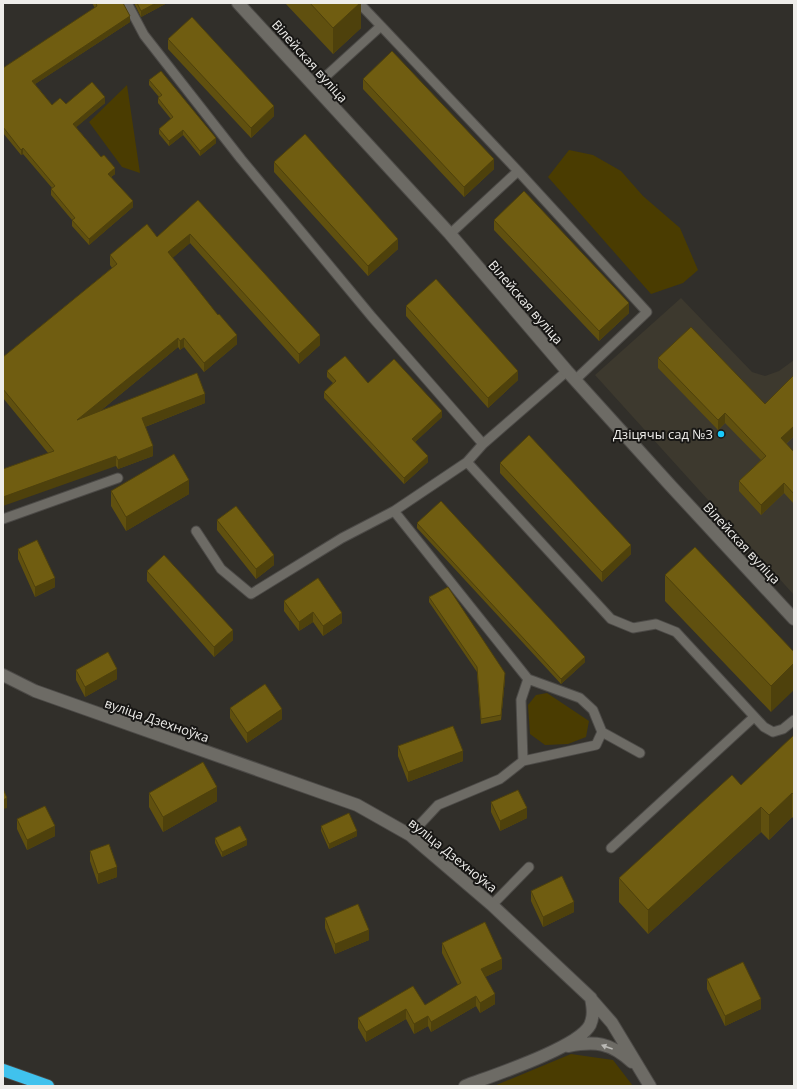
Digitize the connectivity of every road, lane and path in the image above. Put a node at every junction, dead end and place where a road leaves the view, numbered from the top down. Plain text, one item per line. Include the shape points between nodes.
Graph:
1 (127, 3) edge
2 (238, 3) edge
3 (358, 3) edge
4 (380, 26) junction
5 (314, 87) junction
6 (518, 171) junction
7 (450, 234) junction
8 (567, 371) junction
9 (575, 380) junction
10 (482, 444) junction
11 (467, 462) junction
12 (118, 478) dead end
13 (394, 511) junction
14 (3, 519) edge
15 (196, 530) dead end
16 (794, 619) edge
17 (3, 676) edge
18 (528, 679) junction
19 (754, 717) junction
20 (794, 720) edge
21 (602, 732) junction
22 (640, 753) dead end
23 (523, 761) junction
24 (410, 835) junction
25 (611, 848) dead end
26 (529, 867) dead end
27 (492, 905) junction
28 (591, 998) junction
29 (561, 1048) junction
30 (639, 1068) junction
31 (3, 1070) edge
32 (48, 1086) edge
33 (466, 1086) edge
34 (650, 1086) edge

1 - 10 lane via 144,35 241,159
2 - 5 street, Вілейская вуліца
3 - 4 lane
4 - 5 lane
4 - 6 lane
5 - 7 street, Вілейская вуліца
6 - 7 lane
6 - 9 lane via 647,312
7 - 8 street, Вілейская вуліца
8 - 9 street, Вілейская вуліца
8 - 10 lane
9 - 16 street, Вілейская вуліца
10 - 11 lane
11 - 13 lane
11 - 19 lane via 611,619 633,628 656,624 676,632
12 - 14 lane
13 - 15 lane via 342,538 251,594 221,569
13 - 18 lane
17 - 24 street, вуліца Дзехноўка via 35,691 357,805
18 - 21 lane via 580,698 593,710
18 - 23 lane via 521,700
19 - 20 lane via 773,732 783,729
19 - 25 lane
21 - 22 lane
21 - 23 lane via 596,745
23 - 24 lane via 500,779 438,805
24 - 27 street, вуліца Дзехноўка
26 - 27 lane
27 - 28 street, вуліца Дзехноўка
28 - 29 street via 594,1013 589,1026 580,1036
28 - 30 street, вуліца Дзехноўка via 612,1023
30 -> 29 street via 619,1052 603,1045 590,1042
29 - 33 street
30 - 34 street, вуліца Дзехноўка
31 - 32 highway

